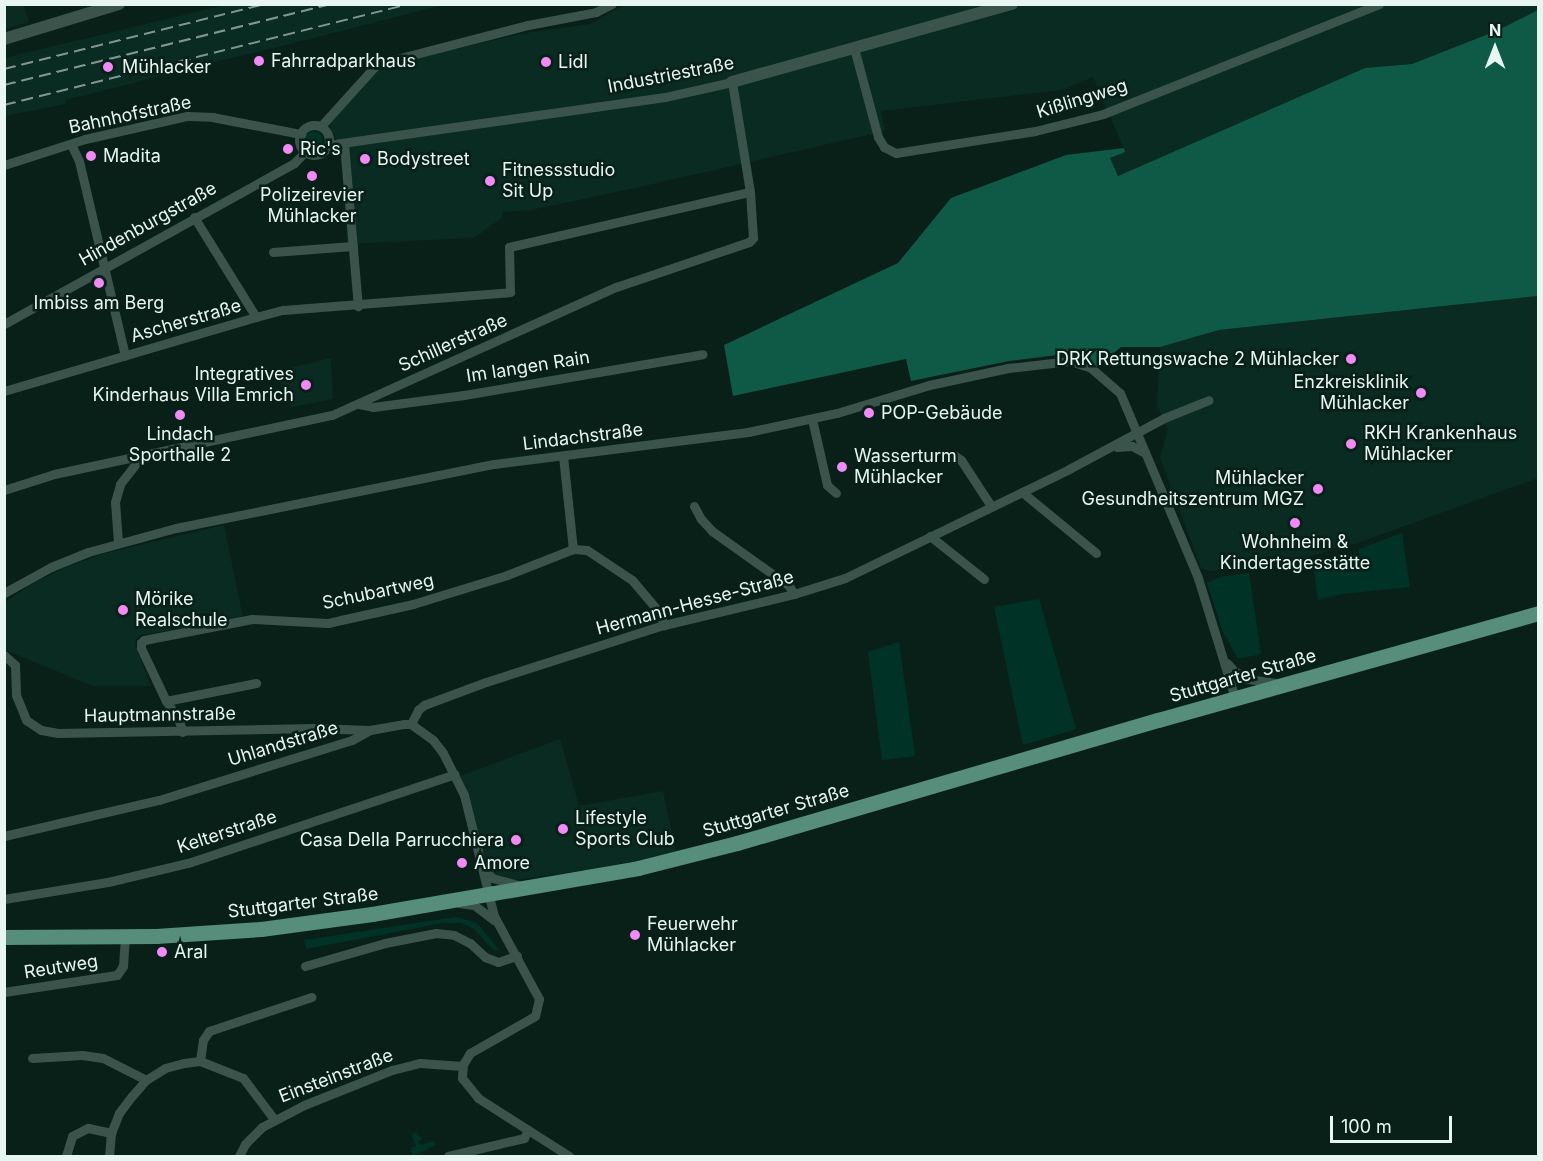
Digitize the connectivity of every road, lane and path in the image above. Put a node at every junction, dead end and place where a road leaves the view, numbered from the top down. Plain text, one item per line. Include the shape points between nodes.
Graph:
1 (119, 4) edge
2 (612, 4) edge
3 (1012, 4) edge
4 (1379, 4) edge
5 (4, 39) edge
6 (854, 48) junction
7 (732, 82) junction
8 (321, 126) junction
9 (300, 134) junction
10 (72, 144) junction
11 (344, 144) junction
12 (329, 145) junction
13 (305, 152) junction
14 (4, 165) edge
15 (750, 192) junction
16 (194, 217) junction
17 (353, 246) junction
18 (273, 252) dead end
19 (104, 267) junction
20 (358, 306) junction
21 (256, 317) junction
22 (4, 324) edge
23 (703, 354) dead end
24 (125, 356) junction
25 (4, 391) edge
26 (1209, 400) dead end
27 (359, 404) junction
28 (1126, 406) junction
29 (1164, 418) junction
30 (812, 419) junction
31 (1137, 434) junction
32 (1106, 450) junction
33 (144, 455) junction
34 (954, 455) dead end
35 (1147, 455) junction
36 (563, 456) junction
37 (4, 490) edge
38 (1022, 492) junction
39 (836, 493) dead end
40 (694, 506) dead end
41 (991, 506) junction
42 (930, 536) junction
43 (118, 542) junction
44 (573, 549) junction
45 (1095, 553) dead end
46 (984, 579) dead end
47 (4, 593) edge
48 (794, 594) junction
49 (1539, 613) edge
50 (664, 625) junction
51 (4, 655) edge
52 (1222, 656) junction
53 (1303, 679) junction
54 (256, 683) dead end
55 (1235, 698) junction
56 (166, 701) junction
57 (411, 724) junction
58 (370, 730) junction
59 (182, 732) junction
60 (455, 774) junction
61 (4, 836) edge
62 (481, 866) junction
63 (541, 886) junction
64 (486, 895) junction
65 (4, 899) edge
66 (443, 902) junction
67 (496, 922) junction
68 (4, 937) edge
69 (125, 937) junction
70 (517, 956) junction
71 (305, 966) dead end
72 (4, 992) edge
73 (311, 997) dead end
74 (32, 1058) dead end
75 (201, 1061) junction
76 (462, 1066) junction
77 (146, 1080) junction
78 (274, 1119) junction
79 (528, 1130) junction
80 (111, 1133) junction
81 (66, 1156) edge
82 (109, 1156) edge
83 (239, 1156) edge
84 (448, 1156) edge
85 (569, 1156) edge

1 - 5 street
2 - 8 street via 596,12 376,64
3 - 6 street, Industriestraße
4 - 6 street, Kißlingweg via 1103,114 1035,131 896,153 884,147 878,137
6 - 7 street, Industriestraße
7 - 11 street, Industriestraße via 665,97
7 - 15 street, Schillerstraße
8 - 9 street via 307,127
8 - 12 street via 329,136
9 - 10 street, Bahnhofstraße via 199,115
9 - 13 street via 299,142
10 - 14 street, Bahnhofstraße
10 - 19 street
11 - 12 street, Industriestraße
11 - 17 street
12 - 13 street via 319,155
13 - 16 street, Hindenburgstraße via 294,163
15 - 20 street, Ascherstraße via 509,247 510,292
15 - 27 street, Schillerstraße via 752,240 616,287
16 - 19 street, Hindenburgstraße
16 - 21 street
17 - 18 street
17 - 20 street
19 - 22 street, Hindenburgstraße
19 - 24 street
20 - 21 street, Ascherstraße via 283,310
21 - 24 street, Ascherstraße
23 - 27 street, Im langen Rain via 464,395 373,407
24 - 25 street, Ascherstraße
26 - 29 street, Hermann-Hesse-Straße
27 - 33 street, Schillerstraße via 311,422
28 - 29 street via 1143,423
28 - 30 street, Lindachstraße via 1111,383 1091,368 1057,361 929,385
28 - 31 street, Lindachstraße
28 - 32 street via 1127,429
29 - 31 street, Hermann-Hesse-Straße
29 - 35 street via 1148,435
30 - 36 street, Lindachstraße via 733,435
30 - 39 street via 827,485
31 - 32 street, Hermann-Hesse-Straße
31 - 35 street
32 - 35 street, Hermann-Hesse-Straße via 1132,446
32 - 38 street, Hermann-Hesse-Straße
33 - 37 street, Schillerstraße via 54,474
33 - 43 street via 120,484 115,502
34 - 41 street
35 - 52 street via 1198,578
36 - 43 street, Lindachstraße via 494,464
36 - 44 street
38 - 41 street, Hermann-Hesse-Straße
38 - 45 street
40 - 48 street via 712,531 784,582
41 - 42 street, Hermann-Hesse-Straße
42 - 46 street
42 - 48 street, Hermann-Hesse-Straße via 845,578
43 - 47 street, Lindachstraße via 51,567
44 - 50 street via 587,550 632,580 660,613
44 - 56 street, Schubartweg via 507,575 413,604 328,623 252,619 144,640 141,648
48 - 50 street, Hermann-Hesse-Straße
49 - 53 main road, Stuttgarter Straße
50 - 57 street, Hermann-Hesse-Straße via 424,705
51 - 59 street, Hauptmannstraße via 15,664 19,708 26,720 41,730
52 - 53 street via 1233,670 1248,679 1273,683
52 - 55 street
53 - 55 main road, Stuttgarter Straße
54 - 56 street
55 - 63 main road, Stuttgarter Straße via 706,852
56 - 59 street, Schubartweg
57 - 58 street, Uhlandstraße
57 - 60 street via 433,740
58 - 59 street, Hauptmannstraße
58 - 61 street, Uhlandstraße via 352,740 159,800
60 - 62 street via 469,811
60 - 65 street, Kelterstraße via 188,863 108,882
62 - 63 street via 503,883
62 - 64 street
63 - 64 main road, Stuttgarter Straße
64 - 66 main road, Stuttgarter Straße
64 - 67 street
66 - 67 street via 474,905
66 - 69 main road, Stuttgarter Straße via 261,929
67 - 70 street
68 - 69 main road, Stuttgarter Straße
69 - 72 street, Reutweg via 123,966 117,975
70 - 71 street via 498,962 454,935 436,933
70 - 76 street via 536,991 538,1012 474,1049
73 - 75 street via 209,1031 203,1040
74 - 77 street via 103,1058
75 - 77 street via 165,1068
75 - 78 street via 243,1078
76 - 78 street, Einsteinstraße via 420,1063 392,1070
76 - 79 street via 462,1078 472,1094
77 - 80 street via 119,1113
78 - 83 street, Einsteinstraße via 245,1144
79 - 84 street via 524,1138
79 - 85 street
80 - 81 street via 88,1128 72,1136
80 - 82 street

